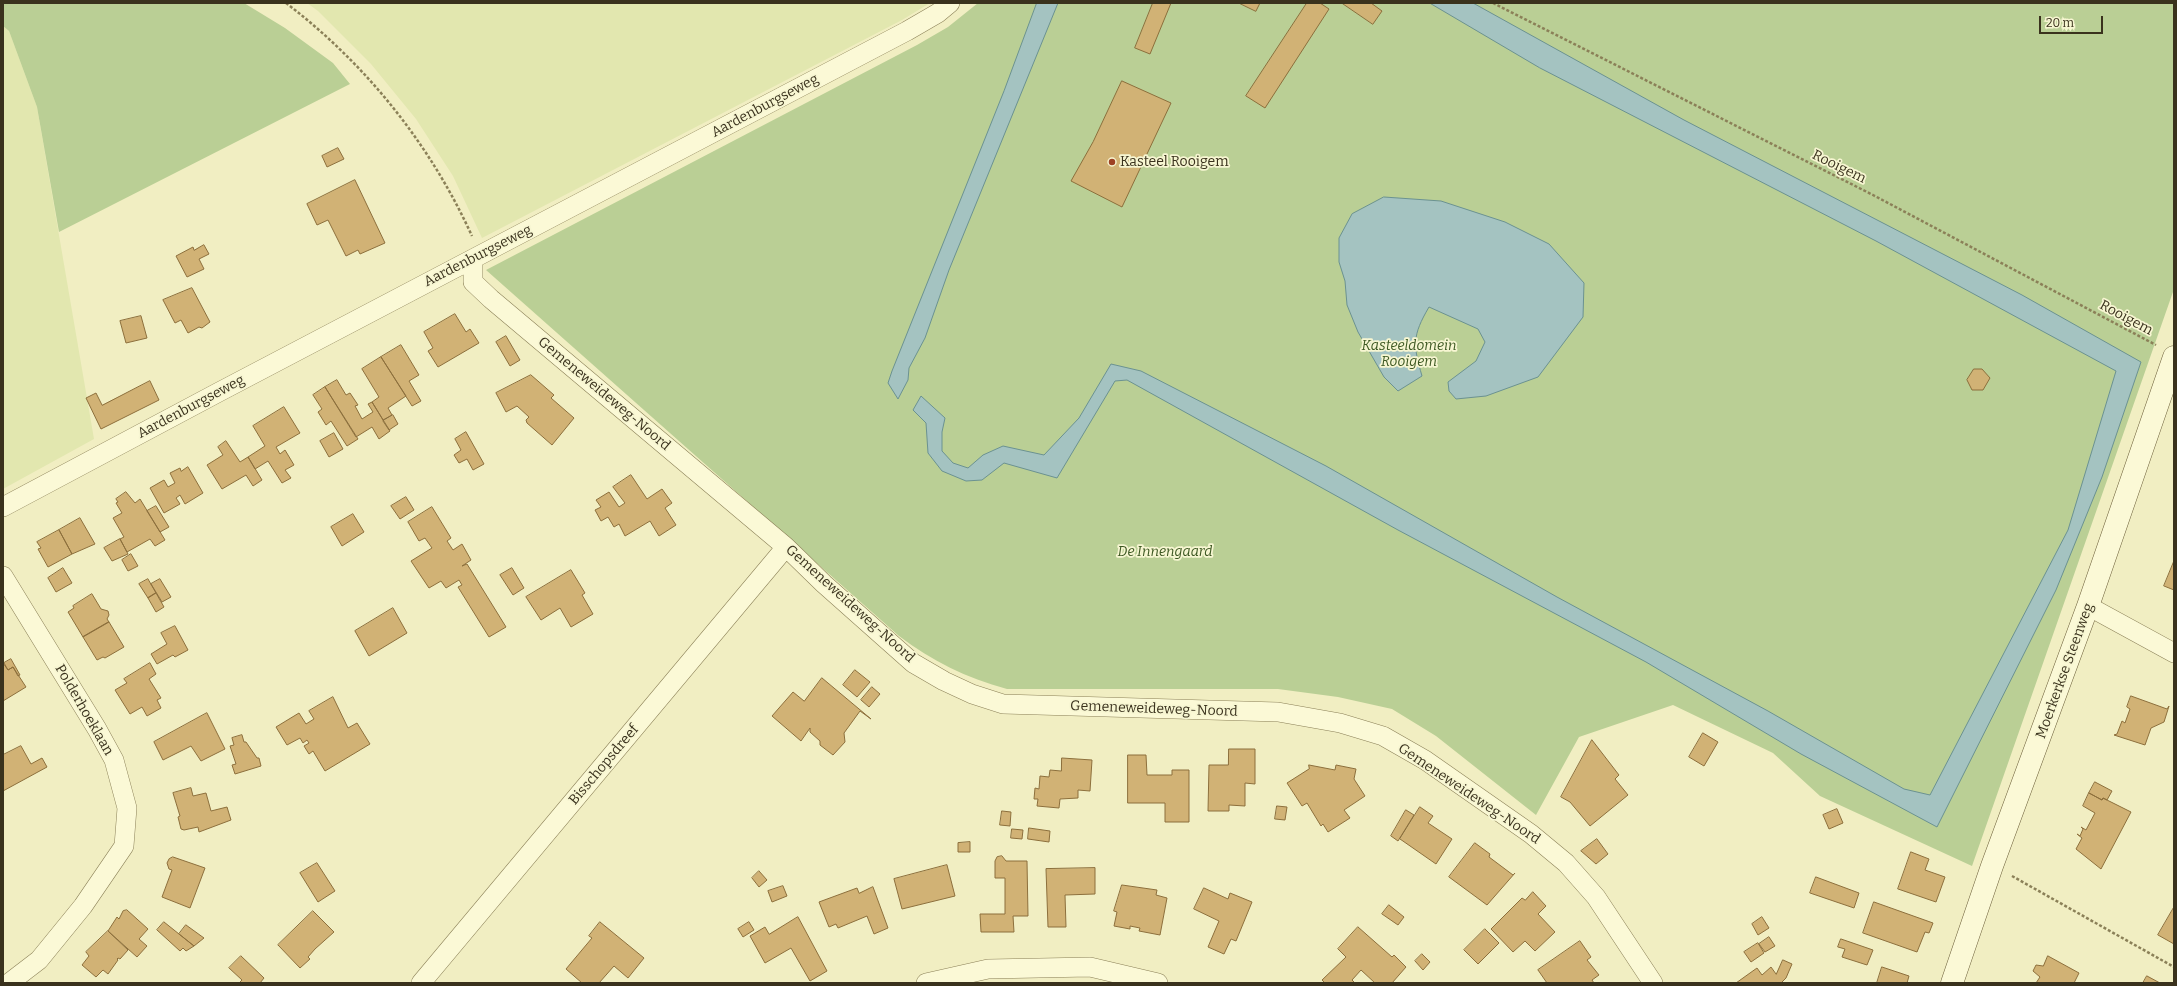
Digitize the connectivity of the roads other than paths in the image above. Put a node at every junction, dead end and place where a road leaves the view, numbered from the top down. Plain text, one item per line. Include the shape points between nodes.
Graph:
1 (950, 3) edge
2 (473, 259) junction
3 (2166, 351) edge
4 (3, 507) edge
5 (786, 547) junction
6 (3, 576) edge
7 (2088, 606) junction
8 (2174, 653) edge
9 (9, 983) edge
10 (421, 983) edge
11 (926, 983) edge
12 (1158, 983) edge
13 (1653, 983) edge
14 (1952, 983) edge

1 - 2 street, Aardenburgseweg via 938,14 907,31
2 - 4 street, Aardenburgseweg
2 - 5 street, Gemeneweideweg-Noord via 473,282 491,299
3 - 7 street, Moerkerkse Steenweg
5 - 10 street, Bisschopsdreef
5 - 13 street, Gemeneweideweg-Noord via 913,663 972,694 1003,704 1278,712 1340,723 1384,736 1425,760 1519,826 1566,863 1596,897
6 - 9 street, Polderhoeklaan via 114,760 127,808 124,846 84,906 39,960
7 - 8 street
7 - 14 street, Moerkerkse Steenweg via 1992,866
11 - 12 street via 988,969 1090,968

